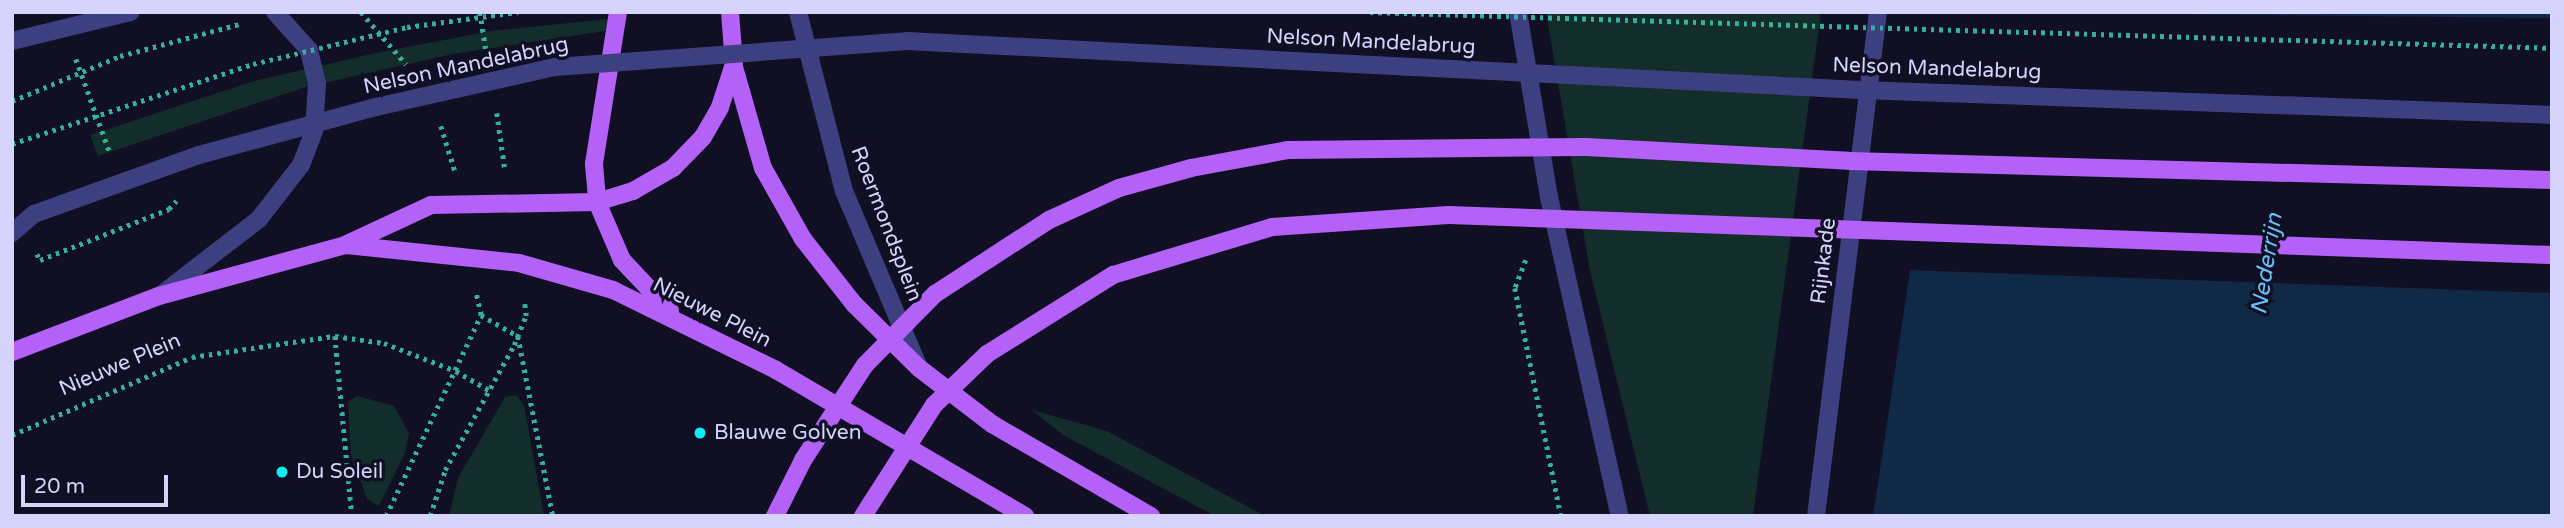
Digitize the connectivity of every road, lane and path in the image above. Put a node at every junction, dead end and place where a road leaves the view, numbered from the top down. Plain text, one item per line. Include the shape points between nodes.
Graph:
1 (131, 12) edge
2 (360, 12) edge
3 (519, 12) edge
4 (618, 12) edge
5 (730, 12) edge
6 (798, 12) edge
7 (1370, 12) edge
8 (1518, 12) edge
9 (1878, 12) edge
10 (276, 13) edge
11 (12, 41) edge
12 (2552, 48) edge
13 (734, 64) junction
14 (410, 68) dead end
15 (80, 69) junction
16 (12, 101) edge
17 (436, 114) dead end
18 (2552, 115) edge
19 (12, 144) edge
20 (114, 163) dead end
21 (2552, 180) edge
22 (1549, 197) junction
23 (597, 202) junction
24 (462, 205) junction
25 (169, 209) dead end
26 (131, 211) dead end
27 (34, 214) junction
28 (12, 216) edge
29 (135, 222) junction
30 (12, 233) edge
31 (345, 245) junction
32 (2552, 255) edge
33 (468, 256) junction
34 (40, 260) dead end
35 (159, 296) junction
36 (481, 315) junction
37 (675, 316) junction
38 (335, 336) junction
39 (12, 352) edge
40 (919, 368) junction
41 (456, 371) junction
42 (12, 435) edge
43 (1005, 510) edge
44 (352, 516) edge
45 (386, 516) edge
46 (430, 516) edge
47 (553, 516) edge
48 (775, 516) edge
49 (863, 516) edge
50 (1025, 516) edge
51 (1151, 516) edge
52 (1560, 516) edge
53 (1620, 516) edge
54 (1815, 516) edge

1 - 11 street
2 - 14 path
3 - 19 path, Nelson Mandelabrug, bridge via 407,27 266,61
4 - 23 main road via 595,153
5 - 13 main road, Nieuwe Plein
6 - 40 street, Roermondsplein via 844,191
7 - 12 path, Nelson Mandelabrug, bridge
8 - 22 street
9 - 54 street, Rijnkade
10 - 15 path
10 - 35 street via 309,50 317,83 314,131 301,165 259,219
13 - 23 main road, Nieuwe Plein via 703,136 673,168 633,191
13 - 40 main road, Roermondsplein via 744,118 763,168 803,239 854,304
15 - 16 path
15 - 20 path
17 - 24 path
18 - 27 street, Nelson Mandelabrug, bridge via 1861,90 907,41 555,66 376,107 199,155
21 - 48 main road, bridge via 1849,161 1586,147 1288,150 1191,168 1119,188 1049,220 935,294 865,365
22 - 52 path via 1516,288
22 - 53 street
23 - 24 main road, Nieuwe Plein
23 - 37 main road via 622,260
24 - 31 main road, Nieuwe Plein via 431,205
25 - 29 path
26 - 29 path
27 - 28 street
27 - 30 street
29 - 34 path
31 - 33 main road, Nieuwe Plein
31 - 35 main road, Nieuwe Plein
32 - 49 main road, bridge via 1449,215 1272,227 1113,275 1035,320 987,354 934,405
33 - 36 path
33 - 37 main road, Nieuwe Plein via 519,263 613,290
35 - 39 main road, Nieuwe Plein
36 - 41 path
36 - 47 path via 518,336
37 - 43 main road, Nieuwe Plein
38 - 41 path, Nieuwe Plein via 384,343
38 - 42 path, Nieuwe Plein via 192,358
38 - 44 path
40 - 51 main road, Roermondsplein via 992,424
41 - 45 path
41 - 46 path, Nieuwe Plein via 489,390 445,470
43 - 50 main road, Nieuwe Plein

